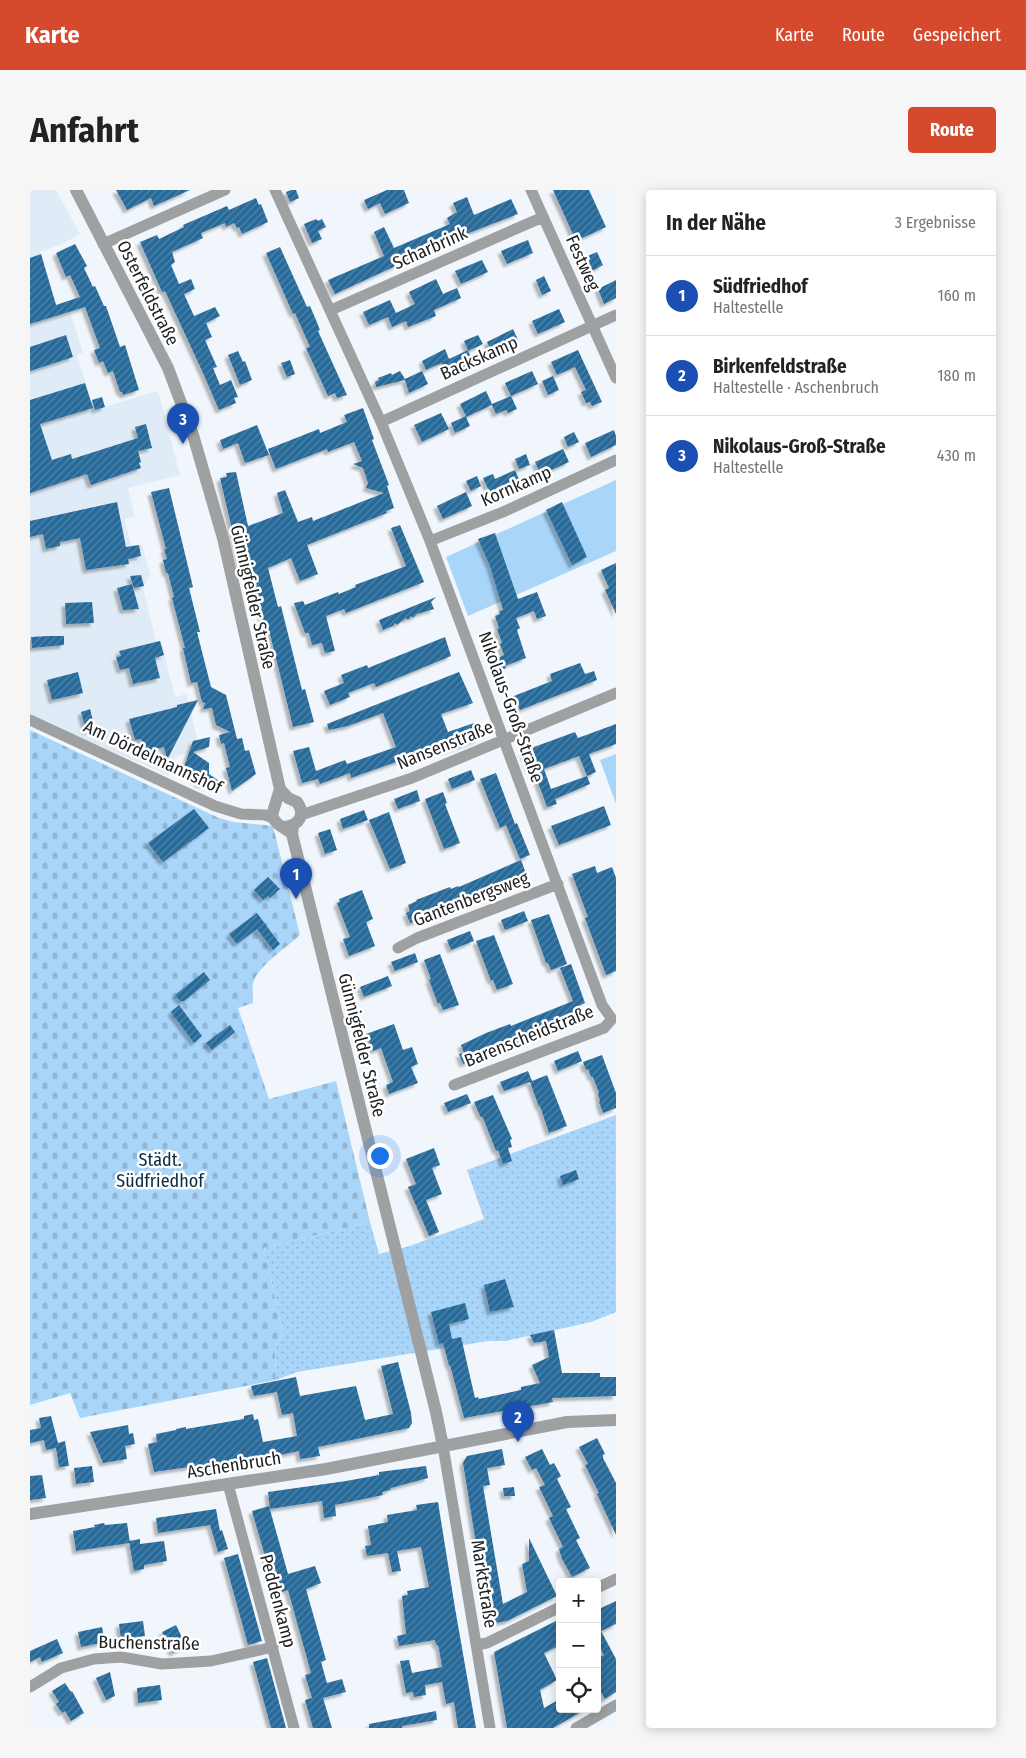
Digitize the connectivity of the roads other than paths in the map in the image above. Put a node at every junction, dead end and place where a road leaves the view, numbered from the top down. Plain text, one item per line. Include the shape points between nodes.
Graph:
1 (76, 190) edge
2 (225, 190) edge
3 (275, 190) edge
4 (531, 190) edge
5 (543, 217) junction
6 (103, 244) junction
7 (330, 310) junction
8 (616, 315) edge
9 (593, 326) junction
10 (616, 378) edge
11 (186, 414) joint
12 (381, 422) junction
13 (616, 460) edge
14 (430, 541) junction
15 (616, 693) edge
16 (30, 720) edge
17 (504, 740) junction
18 (276, 805) junction
19 (304, 810) junction
20 (290, 829) junction
21 (558, 884) junction
22 (398, 948) dead end
23 (614, 1020) edge
24 (454, 1085) dead end
25 (616, 1420) edge
26 (443, 1446) junction
27 (228, 1484) junction
28 (30, 1514) edge
29 (616, 1579) edge
30 (601, 1586) edge
31 (556, 1608) edge
32 (476, 1645) junction
33 (273, 1647) junction
34 (30, 1687) edge
35 (616, 1705) edge
36 (294, 1728) edge
37 (490, 1728) edge
38 (576, 1728) edge

1 - 6 street, Osterfeldstraße
2 - 6 street
3 - 7 street, Nikolaus-Groß-Straße
4 - 5 street, Festweg
5 - 7 street, Scharbrink
5 - 9 street, Festweg
6 - 11 street, Osterfeldstraße via 168,368
7 - 12 street, Nikolaus-Groß-Straße
8 - 9 street, Backskamp
9 - 10 street, Festweg
9 - 12 street, Backskamp
11 - 18 street, Günnigfelder Straße via 223,538
12 - 14 street, Nikolaus-Groß-Straße
13 - 14 street, Kornkamp via 503,512
14 - 17 street, Nikolaus-Groß-Straße
15 - 17 street, Nansenstraße
16 - 18 street, Am Dördelmannshof via 215,806 240,814
17 - 19 street, Nansenstraße via 412,778
17 - 21 street, Nikolaus-Groß-Straße
18 - 19 street via 297,802
18 - 20 street via 280,826
19 - 20 street via 297,824
20 - 26 street, Günnigfelder Straße
21 - 22 street, Gantenbergsweg
21 - 23 street, Nikolaus-Groß-Straße via 602,1005
23 - 24 street, Barenscheidstraße via 604,1028
25 - 26 street, Aschenbruch via 567,1422
26 - 27 street, Aschenbruch
26 - 32 street, Marktstraße
27 - 28 street, Aschenbruch
27 - 33 street, Peddenkamp
29 - 30 street
31 - 32 street via 487,1643
32 - 37 street, Marktstraße
33 - 34 street, Buchenstraße via 211,1661 162,1664 120,1657 94,1659 61,1668
33 - 36 street, Peddenkamp
35 - 38 street

